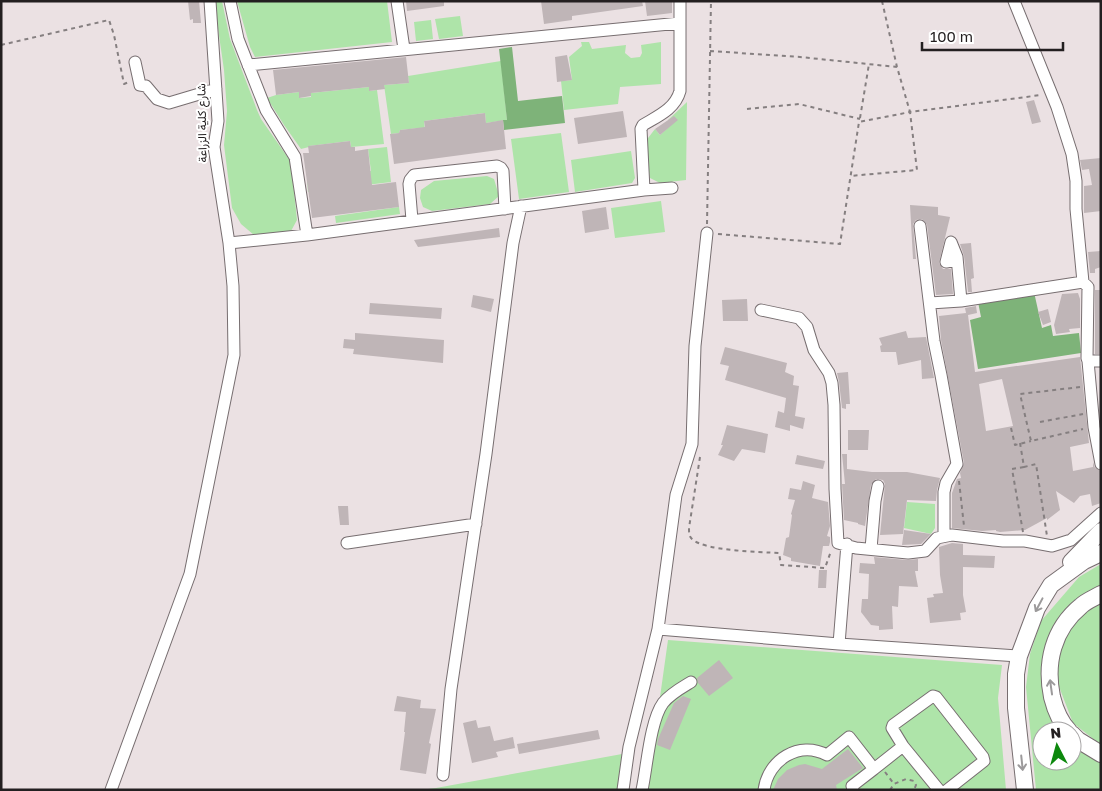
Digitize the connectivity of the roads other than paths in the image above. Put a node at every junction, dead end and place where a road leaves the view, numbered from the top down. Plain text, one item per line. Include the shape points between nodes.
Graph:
1 (210, 1) edge
2 (230, 1) edge
3 (397, 1) edge
4 (680, 1) edge
5 (1014, 1) edge
6 (680, 23) junction
7 (404, 49) junction
8 (135, 62) dead end
9 (248, 65) junction
10 (216, 89) junction
11 (672, 188) dead end
12 (644, 190) junction
13 (522, 206) junction
14 (505, 208) junction
15 (412, 220) junction
16 (920, 226) dead end
17 (707, 233) road end
18 (307, 235) junction
19 (229, 243) junction
20 (957, 260) dead end
21 (1083, 282) junction
22 (961, 301) junction
23 (930, 303) junction
24 (760, 310) dead end
25 (1088, 361) junction
26 (1101, 361) edge
27 (1101, 464) edge
28 (878, 486) dead end
29 (1101, 513) edge
30 (476, 524) junction
31 (1101, 531) edge
32 (944, 536) junction
33 (843, 541) junction
34 (348, 543) dead end
35 (871, 549) junction
36 (1101, 553) edge
37 (1051, 584) junction
38 (1101, 594) edge
39 (658, 629) junction
40 (839, 644) junction
41 (1019, 656) junction
42 (690, 682) dead end
43 (1060, 721) edge
44 (1082, 742) edge
45 (903, 746) junction
46 (1101, 754) edge
47 (876, 767) junction
48 (443, 775) dead end
49 (111, 790) edge
50 (623, 790) edge
51 (642, 790) edge
52 (764, 790) edge
53 (853, 790) edge
54 (939, 790) edge
55 (947, 790) edge
56 (1024, 790) edge

1 - 10 street, شارع كلية الزراعة
2 - 9 street via 238,39
3 - 7 street
4 - 6 street
5 - 21 street via 1064,129 1074,164
6 - 7 street
6 - 12 street via 678,99 641,129
7 - 9 street
8 - 10 street via 140,85 146,86 156,99 169,103
9 - 18 street via 266,110 295,157
10 - 19 street, شارع كلية الزراعة via 218,121 214,147
11 - 12 street
12 - 13 street
13 - 14 street
13 - 30 street via 513,244
14 - 15 street
14 - 15 street via 503,171 497,166 414,175 409,184
15 - 18 street
16 - 23 street
17 - 39 street via 695,346 692,444 676,495
18 - 19 street
19 - 49 street, شارع كلية الزراعة via 234,356 190,574
20 - 22 street
21 - 22 street
21 - 25 street via 1088,288
22 - 23 street
23 - 32 street via 957,464 944,492
24 - 33 street via 799,318 803,322 832,383 835,489
25 - 26 street
25 - 27 street
28 - 35 street
29 - 32 street via 1071,540 1052,546
30 - 34 street
30 - 48 street via 451,689
31 - 37 highway
32 - 35 street via 937,538 925,551 908,553
33 - 35 street via 856,548
33 - 40 street
36 - 37 highway
37 -> 41 highway via 1036,608
43 -> 38 highway via 1050,685 1049,664 1054,643 1081,605
39 - 40 street
39 - 50 street via 629,748
40 - 41 street
41 -> 56 highway via 1016,708
42 - 51 street via 666,700 660,710 654,724
44 - 46 highway
45 - 47 street
45 - 54 street
45 - 55 street via 893,731 893,725 930,697 936,697 984,760
47 - 52 street via 849,737 826,755 799,750 784,756 772,768
47 - 53 street via 852,786

